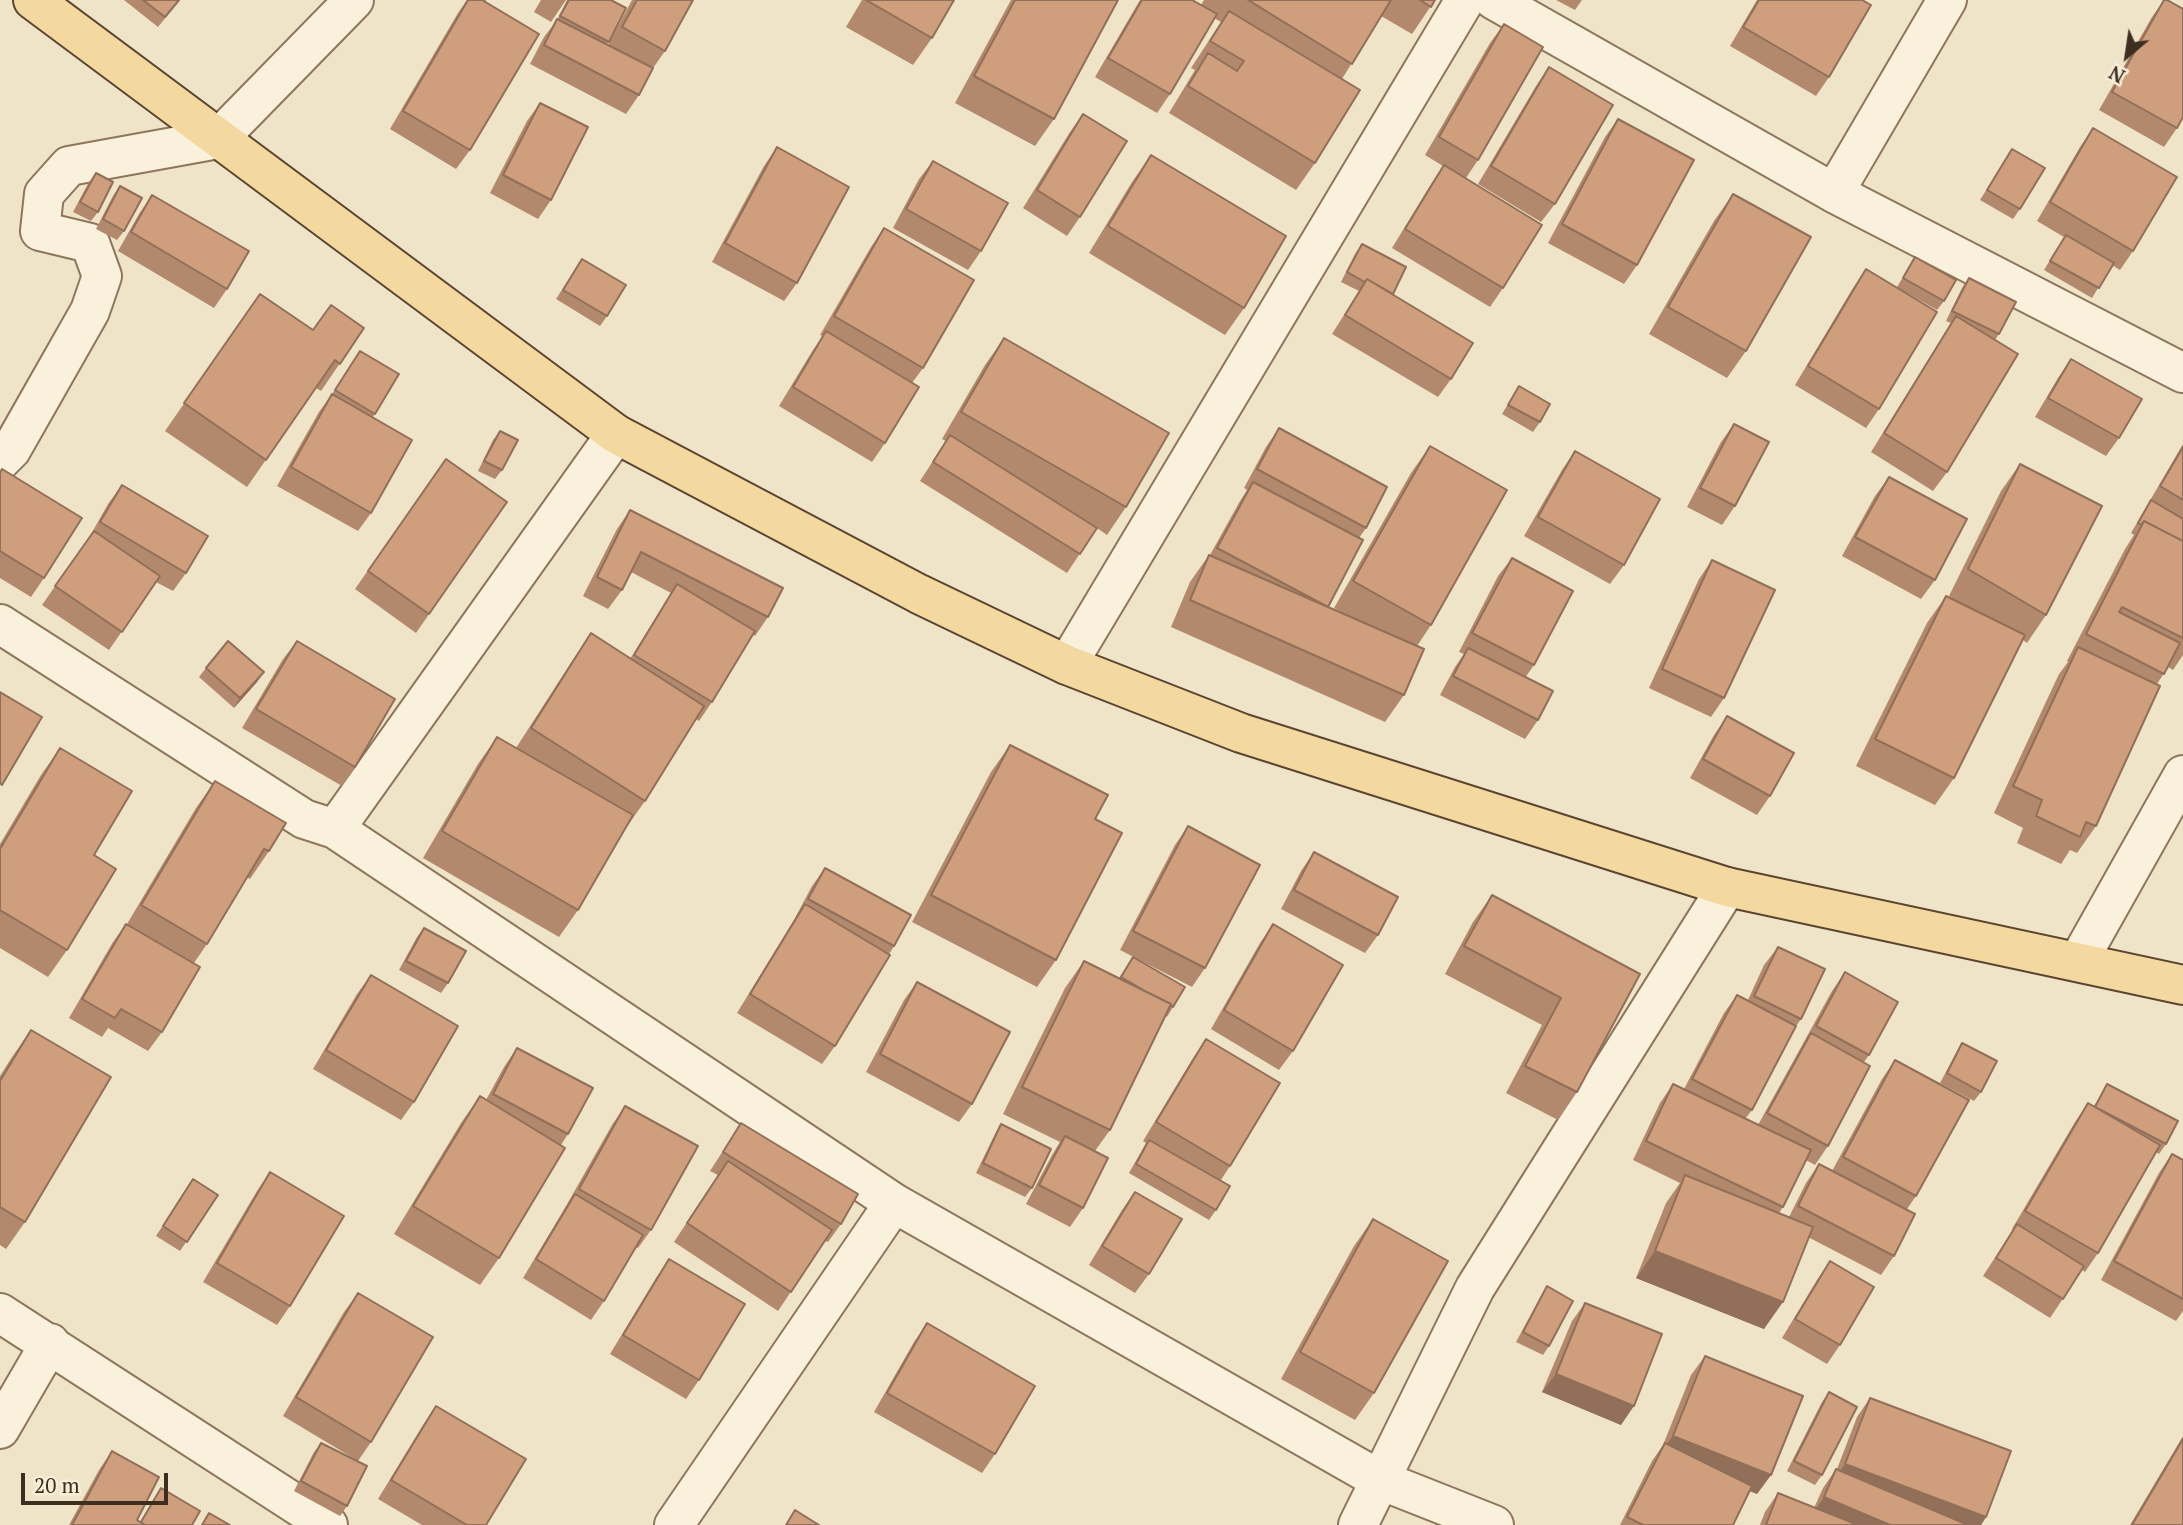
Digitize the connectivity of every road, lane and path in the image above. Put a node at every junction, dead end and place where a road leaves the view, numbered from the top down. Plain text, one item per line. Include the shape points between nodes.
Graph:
1 (33, 0) edge
2 (354, 0) edge
3 (1465, 0) edge
4 (1494, 0) edge
5 (1947, 0) edge
6 (218, 139) junction
7 (1834, 193) junction
8 (2183, 373) edge
9 (616, 434) junction
10 (0, 461) edge
11 (0, 624) edge
12 (1067, 665) junction
13 (2183, 775) edge
14 (335, 830) junction
15 (1727, 887) junction
16 (2079, 960) junction
17 (2183, 985) edge
18 (894, 1203) junction
19 (0, 1313) edge
20 (50, 1343) junction
21 (0, 1429) edge
22 (1380, 1480) junction
23 (328, 1525) edge
24 (674, 1525) edge
25 (1358, 1525) edge
26 (1493, 1525) edge

1 - 6 main road
2 - 6 street
3 - 12 street
4 - 7 street
5 - 7 street
6 - 9 main road
6 - 10 street via 69,166 44,194 40,231 90,243 102,276 90,311 11,450
7 - 8 street
9 - 12 main road via 919,594
9 - 14 street
11 - 14 street via 304,819
12 - 15 main road via 1241,733
13 - 16 street
14 - 18 street
15 - 16 main road
15 - 22 street via 1475,1288
16 - 17 main road
18 - 22 street
18 - 24 street
19 - 20 street
20 - 21 street
20 - 23 street
22 - 25 street
22 - 26 street

